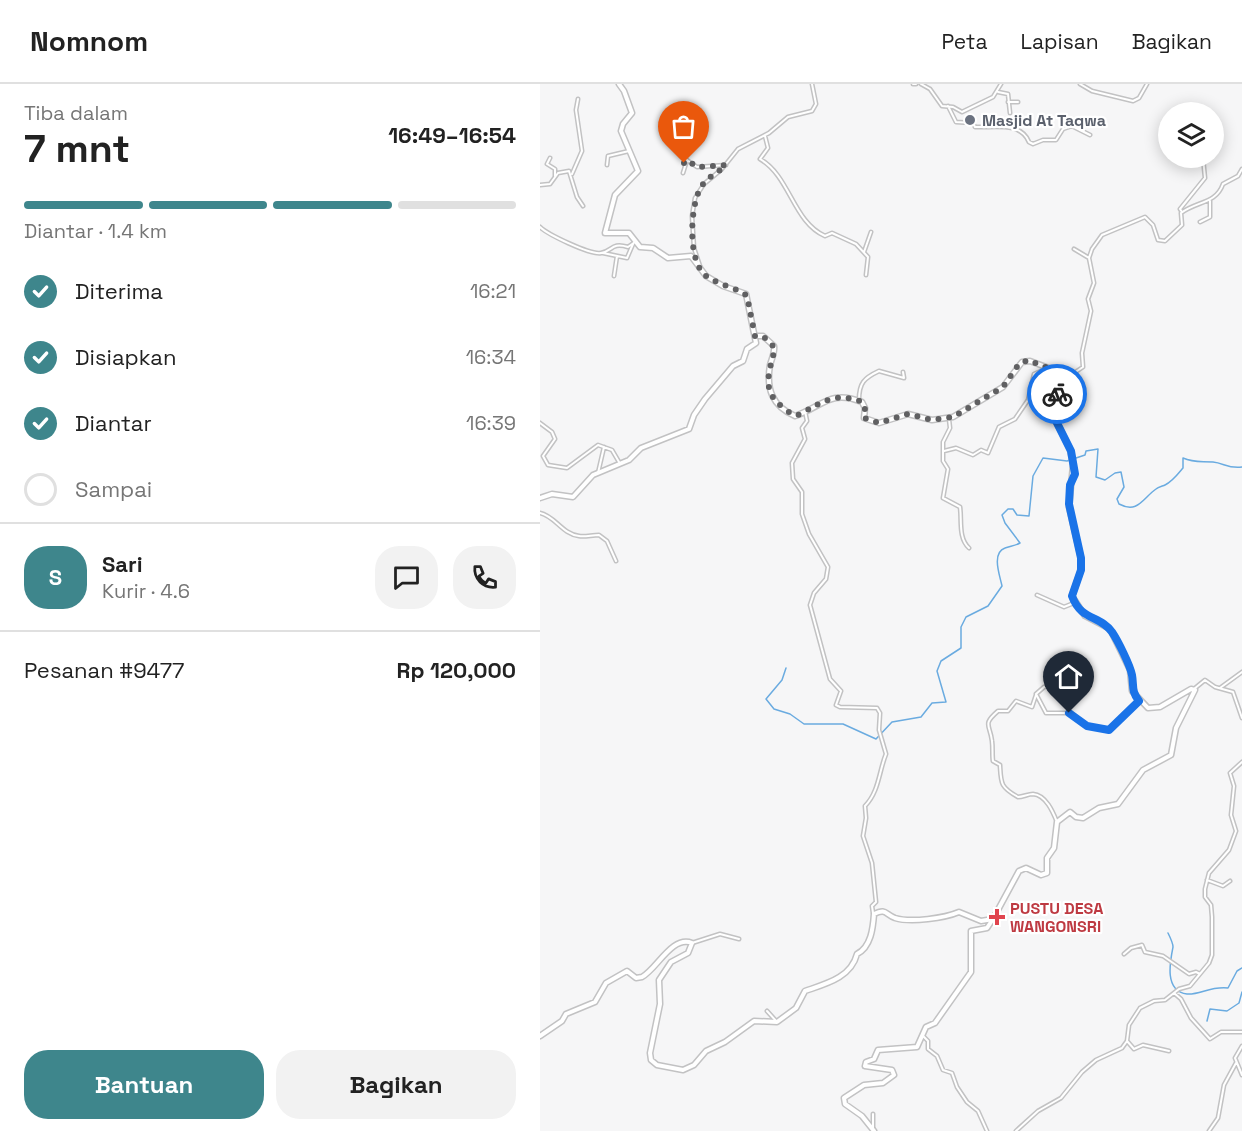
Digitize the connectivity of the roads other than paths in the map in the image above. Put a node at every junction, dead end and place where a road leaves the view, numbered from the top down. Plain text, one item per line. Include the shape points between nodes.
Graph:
1 (619, 84) edge
2 (812, 84) edge
3 (921, 84) edge
4 (1001, 84) edge
5 (1080, 84) edge
6 (1147, 84) edge
7 (998, 92) junction
8 (578, 99) dead end
9 (1008, 102) junction
10 (1018, 102) dead end
11 (948, 106) junction
12 (958, 111) junction
13 (1010, 113) dead end
14 (952, 115) junction
15 (1090, 135) dead end
16 (765, 136) junction
17 (629, 151) junction
18 (681, 156) dead end
19 (550, 158) dead end
20 (687, 160) junction
21 (607, 165) dead end
22 (726, 165) junction
23 (1204, 168) edge
24 (1242, 170) edge
25 (683, 173) dead end
26 (572, 174) junction
27 (555, 176) junction
28 (540, 184) edge
29 (1210, 201) junction
30 (583, 206) dead end
31 (1182, 212) junction
32 (1200, 222) dead end
33 (540, 227) edge
34 (871, 232) dead end
35 (634, 243) junction
36 (1074, 249) dead end
37 (864, 252) junction
38 (603, 253) junction
39 (616, 256) junction
40 (1089, 258) junction
41 (701, 267) junction
42 (866, 275) dead end
43 (614, 276) dead end
44 (755, 336) junction
45 (903, 372) dead end
46 (1056, 372) junction
47 (859, 400) junction
48 (805, 411) junction
49 (949, 419) junction
50 (540, 423) edge
51 (604, 446) junction
52 (944, 451) junction
53 (620, 465) junction
54 (598, 473) junction
55 (540, 498) edge
56 (540, 513) edge
57 (969, 548) dead end
58 (616, 561) dead end
59 (1037, 595) dead end
60 (1074, 603) junction
61 (1242, 672) edge
62 (1056, 684) dead end
63 (1220, 688) junction
64 (1194, 689) junction
65 (1036, 695) junction
66 (1139, 701) junction
67 (1242, 718) edge
68 (1242, 762) edge
69 (1057, 822) junction
70 (1207, 880) junction
71 (1230, 881) dead end
72 (874, 914) junction
73 (993, 919) junction
74 (739, 939) dead end
75 (692, 943) junction
76 (1124, 954) dead end
77 (1200, 974) junction
78 (1176, 991) junction
79 (767, 1011) dead end
80 (777, 1022) junction
81 (1242, 1032) edge
82 (540, 1036) edge
83 (923, 1036) junction
84 (1127, 1041) junction
85 (1242, 1046) edge
86 (1169, 1051) dead end
87 (1236, 1063) junction
88 (1242, 1075) edge
89 (873, 1114) dead end
90 (874, 1130) edge
91 (986, 1130) edge
92 (1016, 1131) edge
93 (1209, 1131) edge

1 - 17 street via 632,112 621,130
2 - 16 street via 812,111 788,117
3 - 11 street via 930,89 942,106
4 - 7 street
5 - 6 street via 1092,91 1133,101
7 - 9 street via 1008,94
7 - 12 street via 981,104
8 - 26 street via 582,151
9 - 10 street
9 - 13 street
11 - 12 street
11 - 14 street
12 - 14 street
14 - 15 street via 956,122 973,123 975,127 1021,131 1034,144 1056,140 1063,129 1072,126
16 - 22 street via 738,149
16 - 37 street via 768,148 760,159 770,166 804,220 818,233 832,233 854,242
17 - 21 street via 608,156
17 - 35 street via 638,173 616,194 604,232 608,235 625,231
18 - 20 street
19 - 27 street via 548,165 555,169
20 - 22 street via 697,167
20 - 25 street
22 - 41 street via 706,181 694,202 694,248
23 - 31 street via 1205,178 1180,209
24 - 29 street via 1223,184
26 - 27 street via 564,171
26 - 30 street
27 - 28 street via 550,184
29 - 31 street via 1195,203
29 - 32 street via 1210,217
31 - 40 street via 1182,225 1165,242 1157,239 1149,219 1142,217 1102,235
33 - 38 street via 576,248
34 - 37 street
35 - 38 street via 628,247 613,246
35 - 39 street via 628,258
35 - 41 street via 653,248 665,257 691,256
36 - 40 street
37 - 42 street via 868,257
38 - 39 street
39 - 43 street
40 - 46 street via 1094,283 1088,299 1091,311 1082,352 1083,367 1071,375
41 - 44 street via 716,282 747,295
44 - 48 street via 763,336 775,348 768,379 775,404 795,416
44 - 53 street via 755,344 705,399 687,430 641,448
45 - 47 street via 904,378 879,371 866,377 860,384
46 - 49 street via 1030,361 1022,362 1003,387
46 - 52 street via 1034,374 1028,400 1015,419 999,428 988,453 981,450 973,455 956,448
46 - 60 street via 1056,421 1075,474 1069,504 1081,564 1071,593
47 - 48 street via 832,397
47 - 49 street via 865,406 864,418 877,423 908,414 932,420
48 - 72 street via 804,440 792,470 802,492 805,522 828,567 826,579 810,605 830,679 841,691 836,705 877,708 881,718 879,730 886,756 873,798 865,806 863,830 874,873
49 - 52 street
50 - 51 street via 555,438 543,456 546,463 555,467 567,468 595,446
51 - 53 street via 614,451
51 - 54 street
52 - 57 street via 948,469 943,498 960,507 961,531
53 - 54 street
54 - 55 street via 573,497 551,494
56 - 58 street via 571,534 599,535 607,541
59 - 60 street via 1064,607
60 - 66 street via 1085,616 1110,629 1130,670 1131,689
61 - 63 street
62 - 65 street via 1044,687
63 - 64 street via 1204,680
63 - 67 street via 1234,693
64 - 66 street via 1155,709
64 - 69 street via 1177,724 1170,755 1143,770 1118,804 1099,808 1081,819 1069,812
65 - 66 street via 1047,714 1069,713 1087,726 1108,730
65 - 69 street via 1032,707 1016,701 1008,711 998,711 987,726 993,762 1000,765 999,781 1018,797 1033,794 1043,799
68 - 70 street via 1230,773 1234,786 1230,812 1236,829 1234,840
69 - 73 street via 1054,848 1046,860 1047,873 1041,875 1026,868 1019,871
70 - 71 street via 1223,886
70 - 77 street via 1203,899 1211,906 1212,956
72 - 73 street via 883,910 895,918 942,919 960,912 981,921
72 - 80 street via 868,943 851,966 826,985 805,991 796,1008
73 - 83 street via 987,928 971,931 971,972 952,1003 935,1023 927,1026
74 - 75 street via 720,934
75 - 80 street via 688,953 671,962 659,980 660,1004 650,1053 654,1063 683,1070 754,1021
75 - 82 street via 678,944 642,978 627,971 618,974 604,985 596,1002 566,1014
76 - 77 street via 1140,944 1145,952 1160,955 1189,974
77 - 78 street via 1191,986
78 - 81 street via 1191,1018 1210,1039 1221,1032
78 - 84 street via 1139,1010 1129,1025
79 - 80 street
83 - 90 street via 916,1048 878,1050 864,1066 885,1068 894,1075 883,1083 864,1085 844,1098 845,1104
83 - 91 street via 943,1070 952,1073 961,1094 978,1111
84 - 86 street via 1134,1049 1143,1045
84 - 92 street via 1116,1052 1096,1060 1061,1098 1038,1111
85 - 87 street via 1235,1055
87 - 88 street
87 - 93 street via 1224,1085 1218,1118
89 - 90 street

